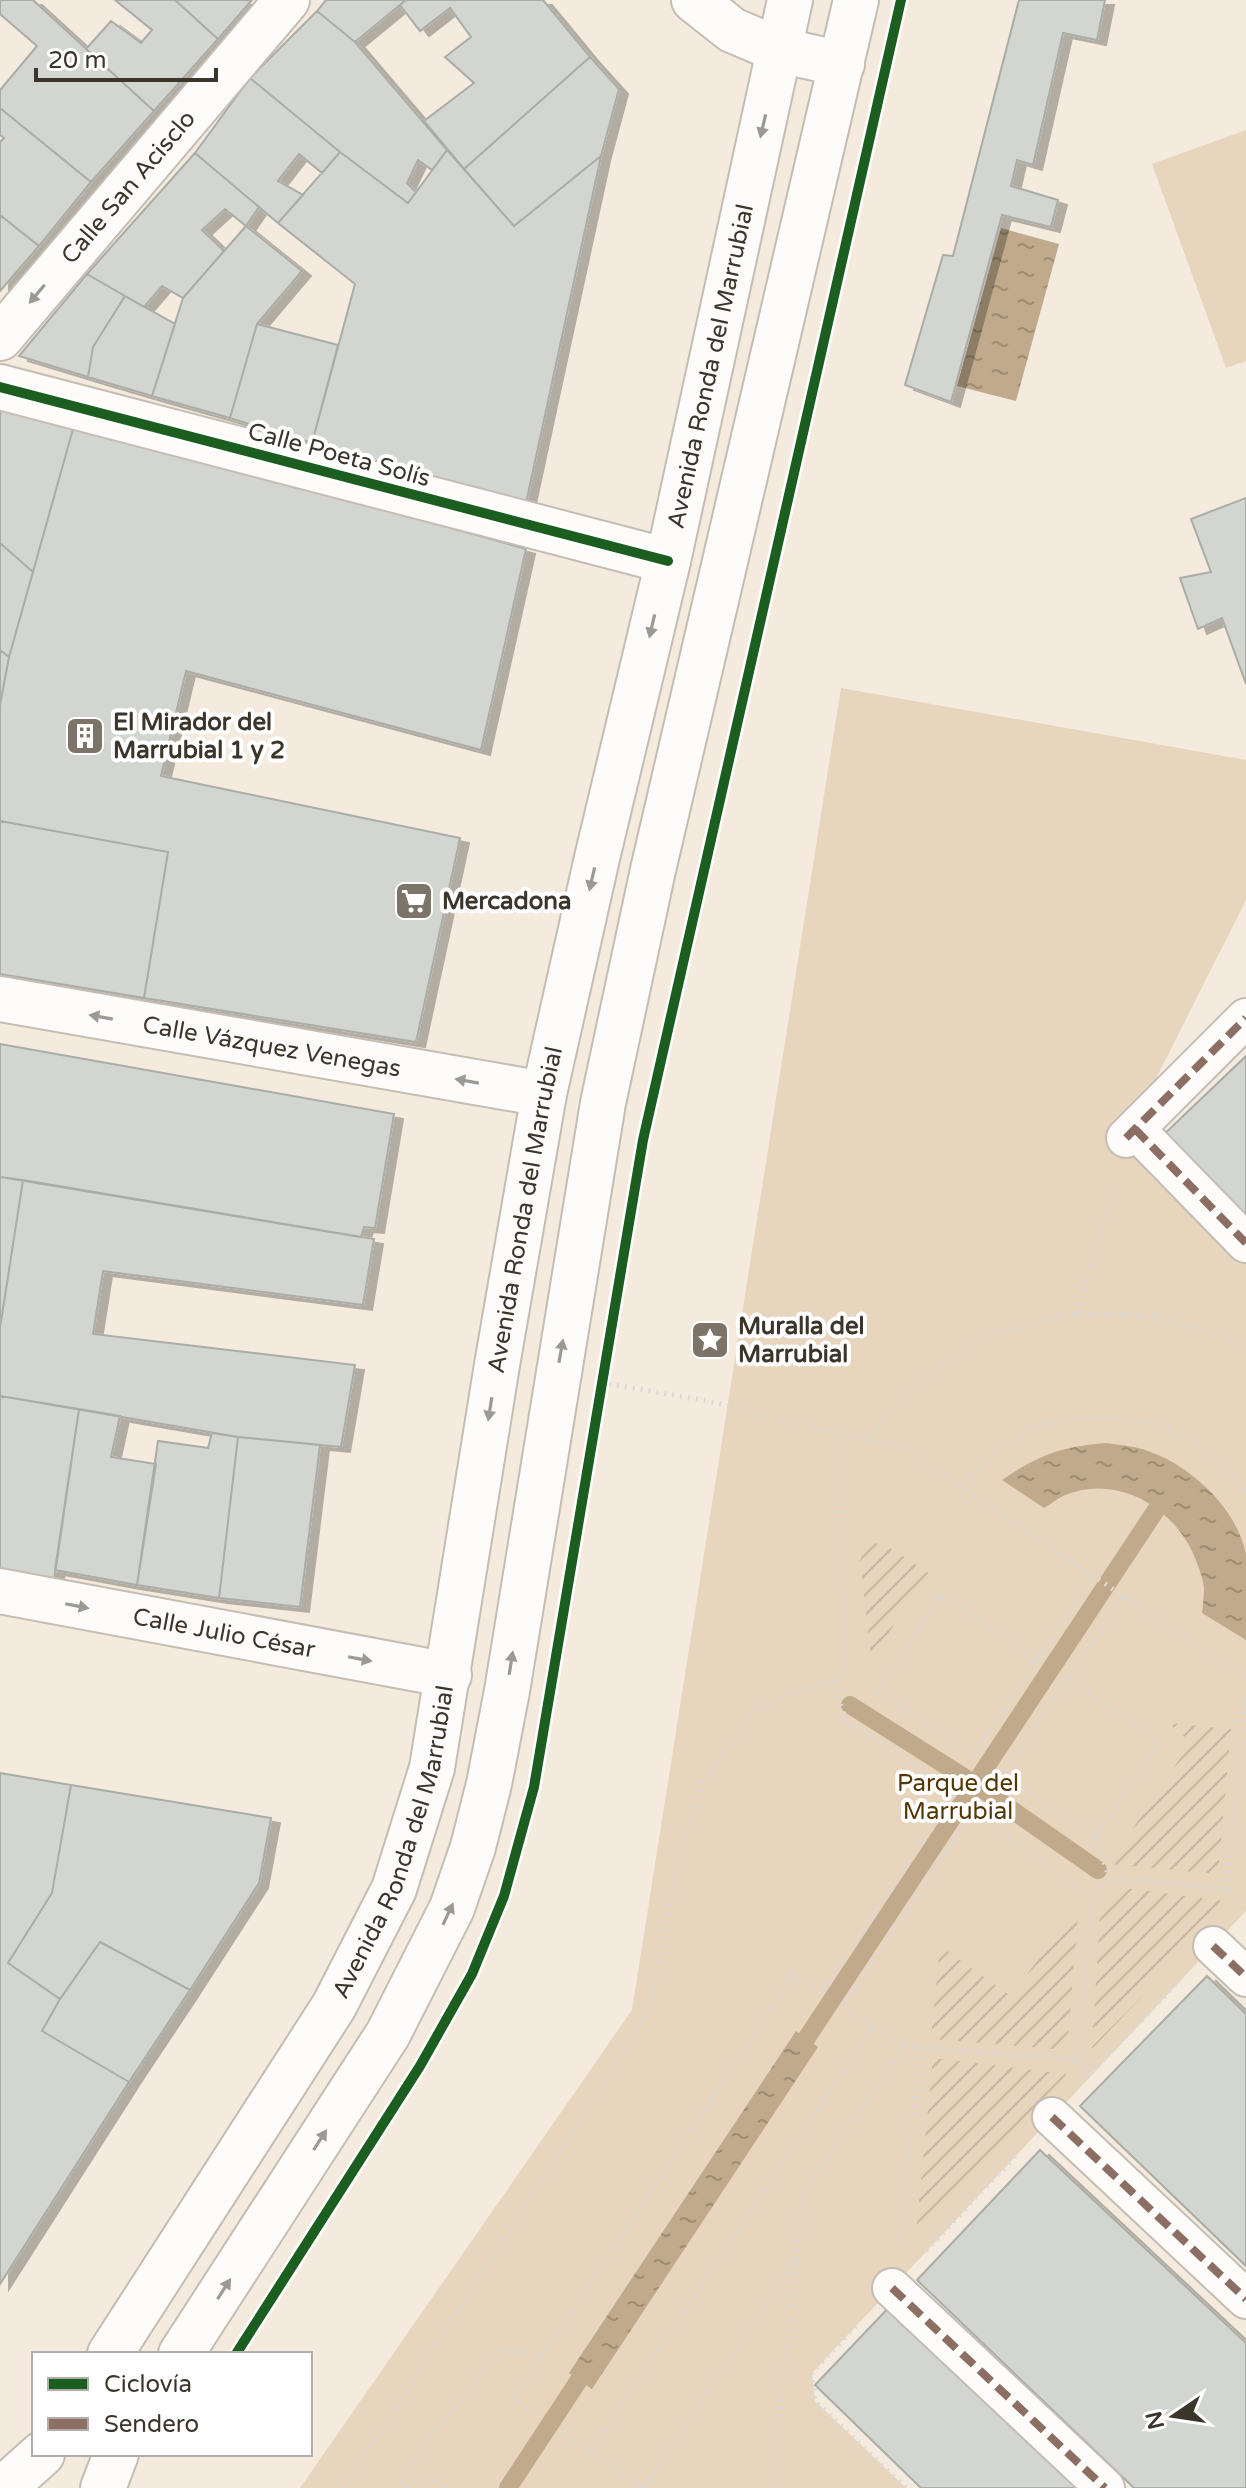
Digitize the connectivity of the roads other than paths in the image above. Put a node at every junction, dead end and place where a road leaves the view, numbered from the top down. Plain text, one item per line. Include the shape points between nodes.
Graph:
1 (287, 0) edge
2 (694, 0) edge
3 (790, 0) edge
4 (856, 0) edge
5 (779, 50) junction
6 (842, 64) junction
7 (0, 338) edge
8 (0, 387) edge
9 (668, 561) junction
10 (0, 999) edge
11 (1246, 1018) edge
12 (544, 1094) junction
13 (1246, 1243) edge
14 (0, 1591) edge
15 (449, 1675) junction
16 (1213, 1946) road end
17 (1246, 1977) edge
18 (1052, 2117) road end
19 (892, 2288) road end
20 (1246, 2299) edge
21 (111, 2352) edge
22 (182, 2352) edge
23 (40, 2456) edge
24 (115, 2456) edge
25 (4, 2488) edge
26 (103, 2488) edge
27 (1105, 2488) edge

1 -> 7 main road, Calle San Acisclo
2 - 5 main road via 732,30
3 - 5 main road, Avenida Ronda del Marrubial
4 - 6 main road
5 - 6 main road
5 -> 9 main road, Avenida Ronda del Marrubial
22 -> 6 main road via 388,2034 452,1908 473,1847 507,1691 603,1103
8 - 9 main road, Calle Poeta Solís
9 -> 12 main road, Avenida Ronda del Marrubial
12 -> 10 main road, Calle Vázquez Venegas
11 - 13 street via 1130,1134
12 -> 15 main road, Avenida Ronda del Marrubial
14 -> 15 main road, Calle Julio César
15 - 21 main road, Avenida Ronda del Marrubial via 432,1768 394,1889 334,2006
16 - 17 street
18 - 20 street
19 - 27 street
23 - 25 main road
24 - 26 main road

